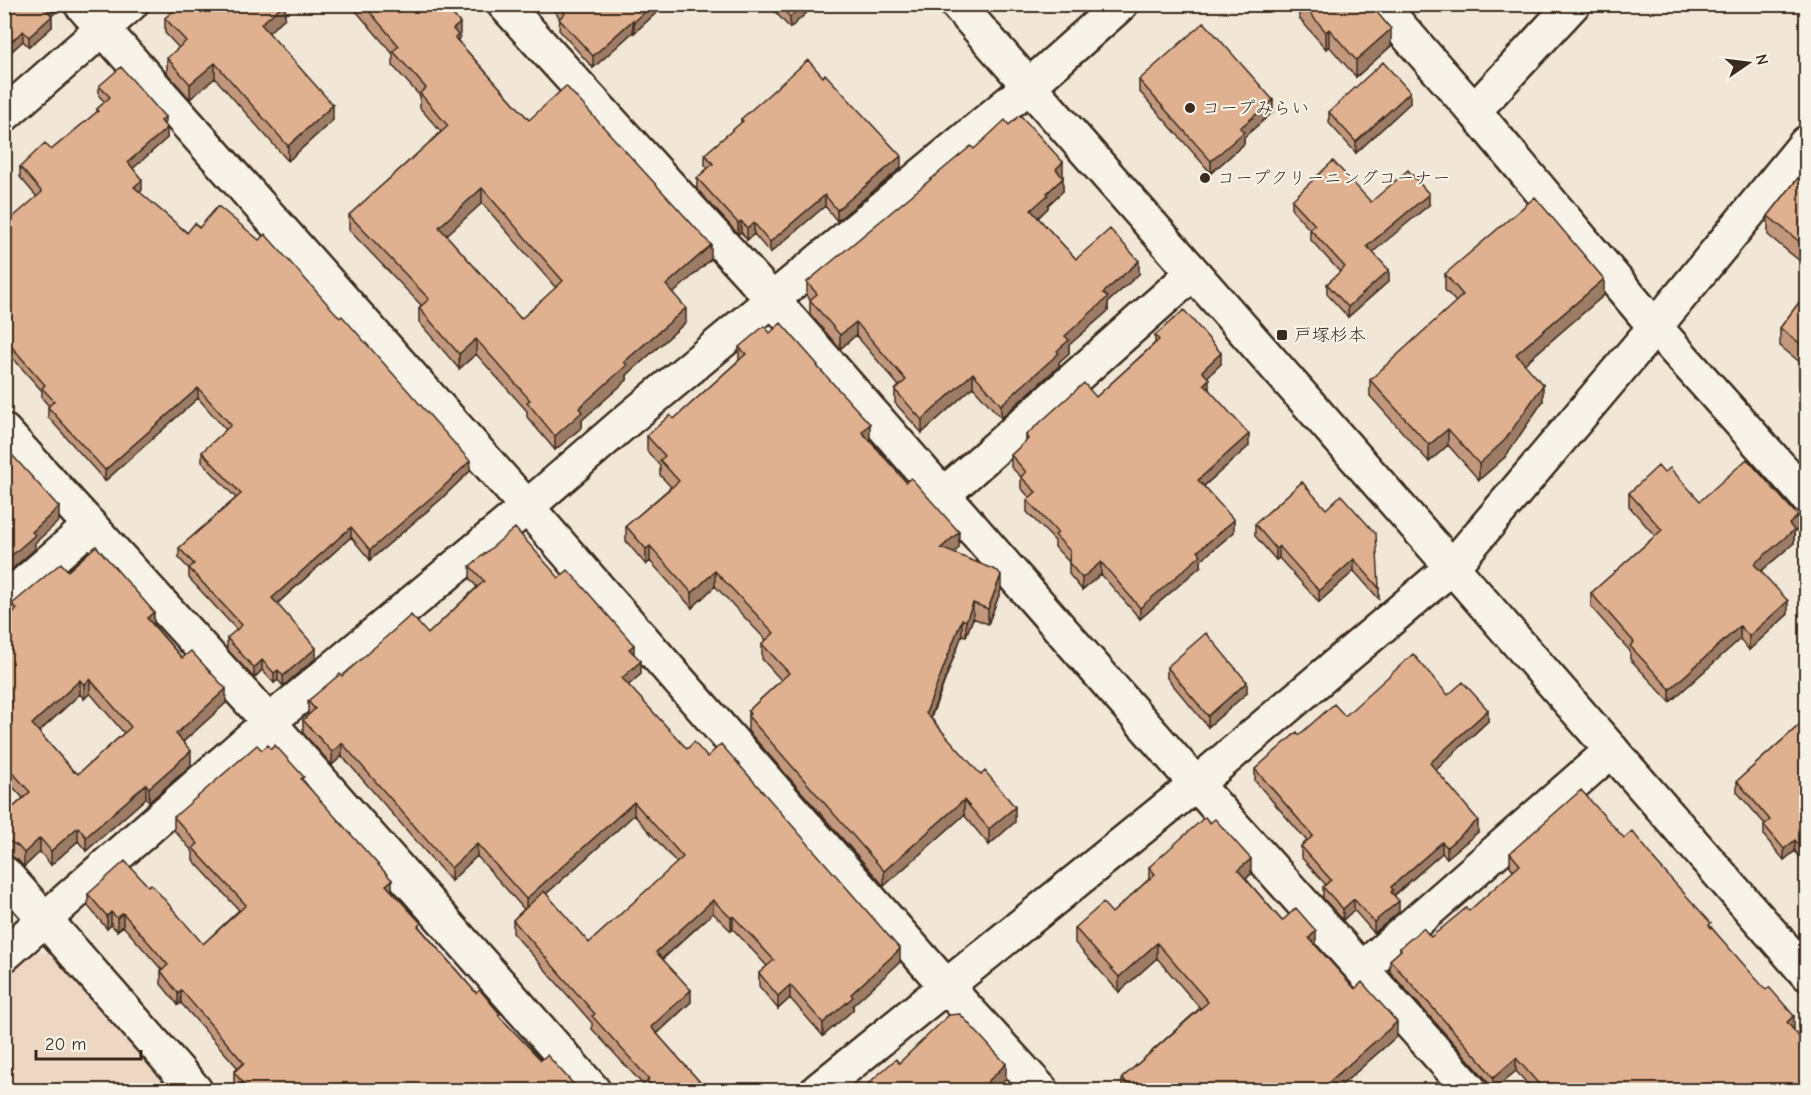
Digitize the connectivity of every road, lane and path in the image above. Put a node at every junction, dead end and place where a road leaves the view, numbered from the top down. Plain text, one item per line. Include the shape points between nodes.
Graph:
1 (81, 4) edge
2 (131, 4) edge
3 (504, 4) edge
4 (957, 4) edge
5 (1121, 4) edge
6 (1380, 4) edge
7 (1573, 4) edge
8 (103, 29) junction
9 (1029, 86) junction
10 (1474, 111) junction
11 (4, 115) edge
12 (1806, 143) edge
13 (1193, 273) junction
14 (773, 300) junction
15 (1655, 327) junction
16 (4, 431) edge
17 (943, 495) junction
18 (1806, 496) edge
19 (528, 507) junction
20 (90, 526) junction
21 (1452, 567) junction
22 (4, 601) edge
23 (269, 722) junction
24 (1612, 750) junction
25 (1196, 784) junction
26 (4, 873) edge
27 (46, 920) junction
28 (4, 955) edge
29 (1362, 969) junction
30 (1806, 973) edge
31 (946, 986) junction
32 (195, 1090) edge
33 (593, 1090) edge
34 (818, 1090) edge
35 (1041, 1090) edge
36 (1470, 1090) edge

1 - 8 street
2 - 8 street
3 - 14 street
4 - 9 street
5 - 9 street
6 - 10 street
7 - 10 street
8 - 11 street
8 - 19 street
9 - 13 street
9 - 14 street
10 - 15 street
12 - 15 street
13 - 17 street
13 - 21 street
14 - 17 street
14 - 19 street
15 - 18 street
15 - 21 street
16 - 20 street
17 - 25 street
19 - 23 street
19 - 31 street
20 - 22 street
20 - 23 street
21 - 24 street
21 - 25 street
23 - 27 street
23 - 33 street
24 - 29 street
24 - 30 street
25 - 29 street
25 - 31 street
26 - 27 street
27 - 28 street
27 - 32 street
29 - 36 street
31 - 34 street
31 - 35 street

